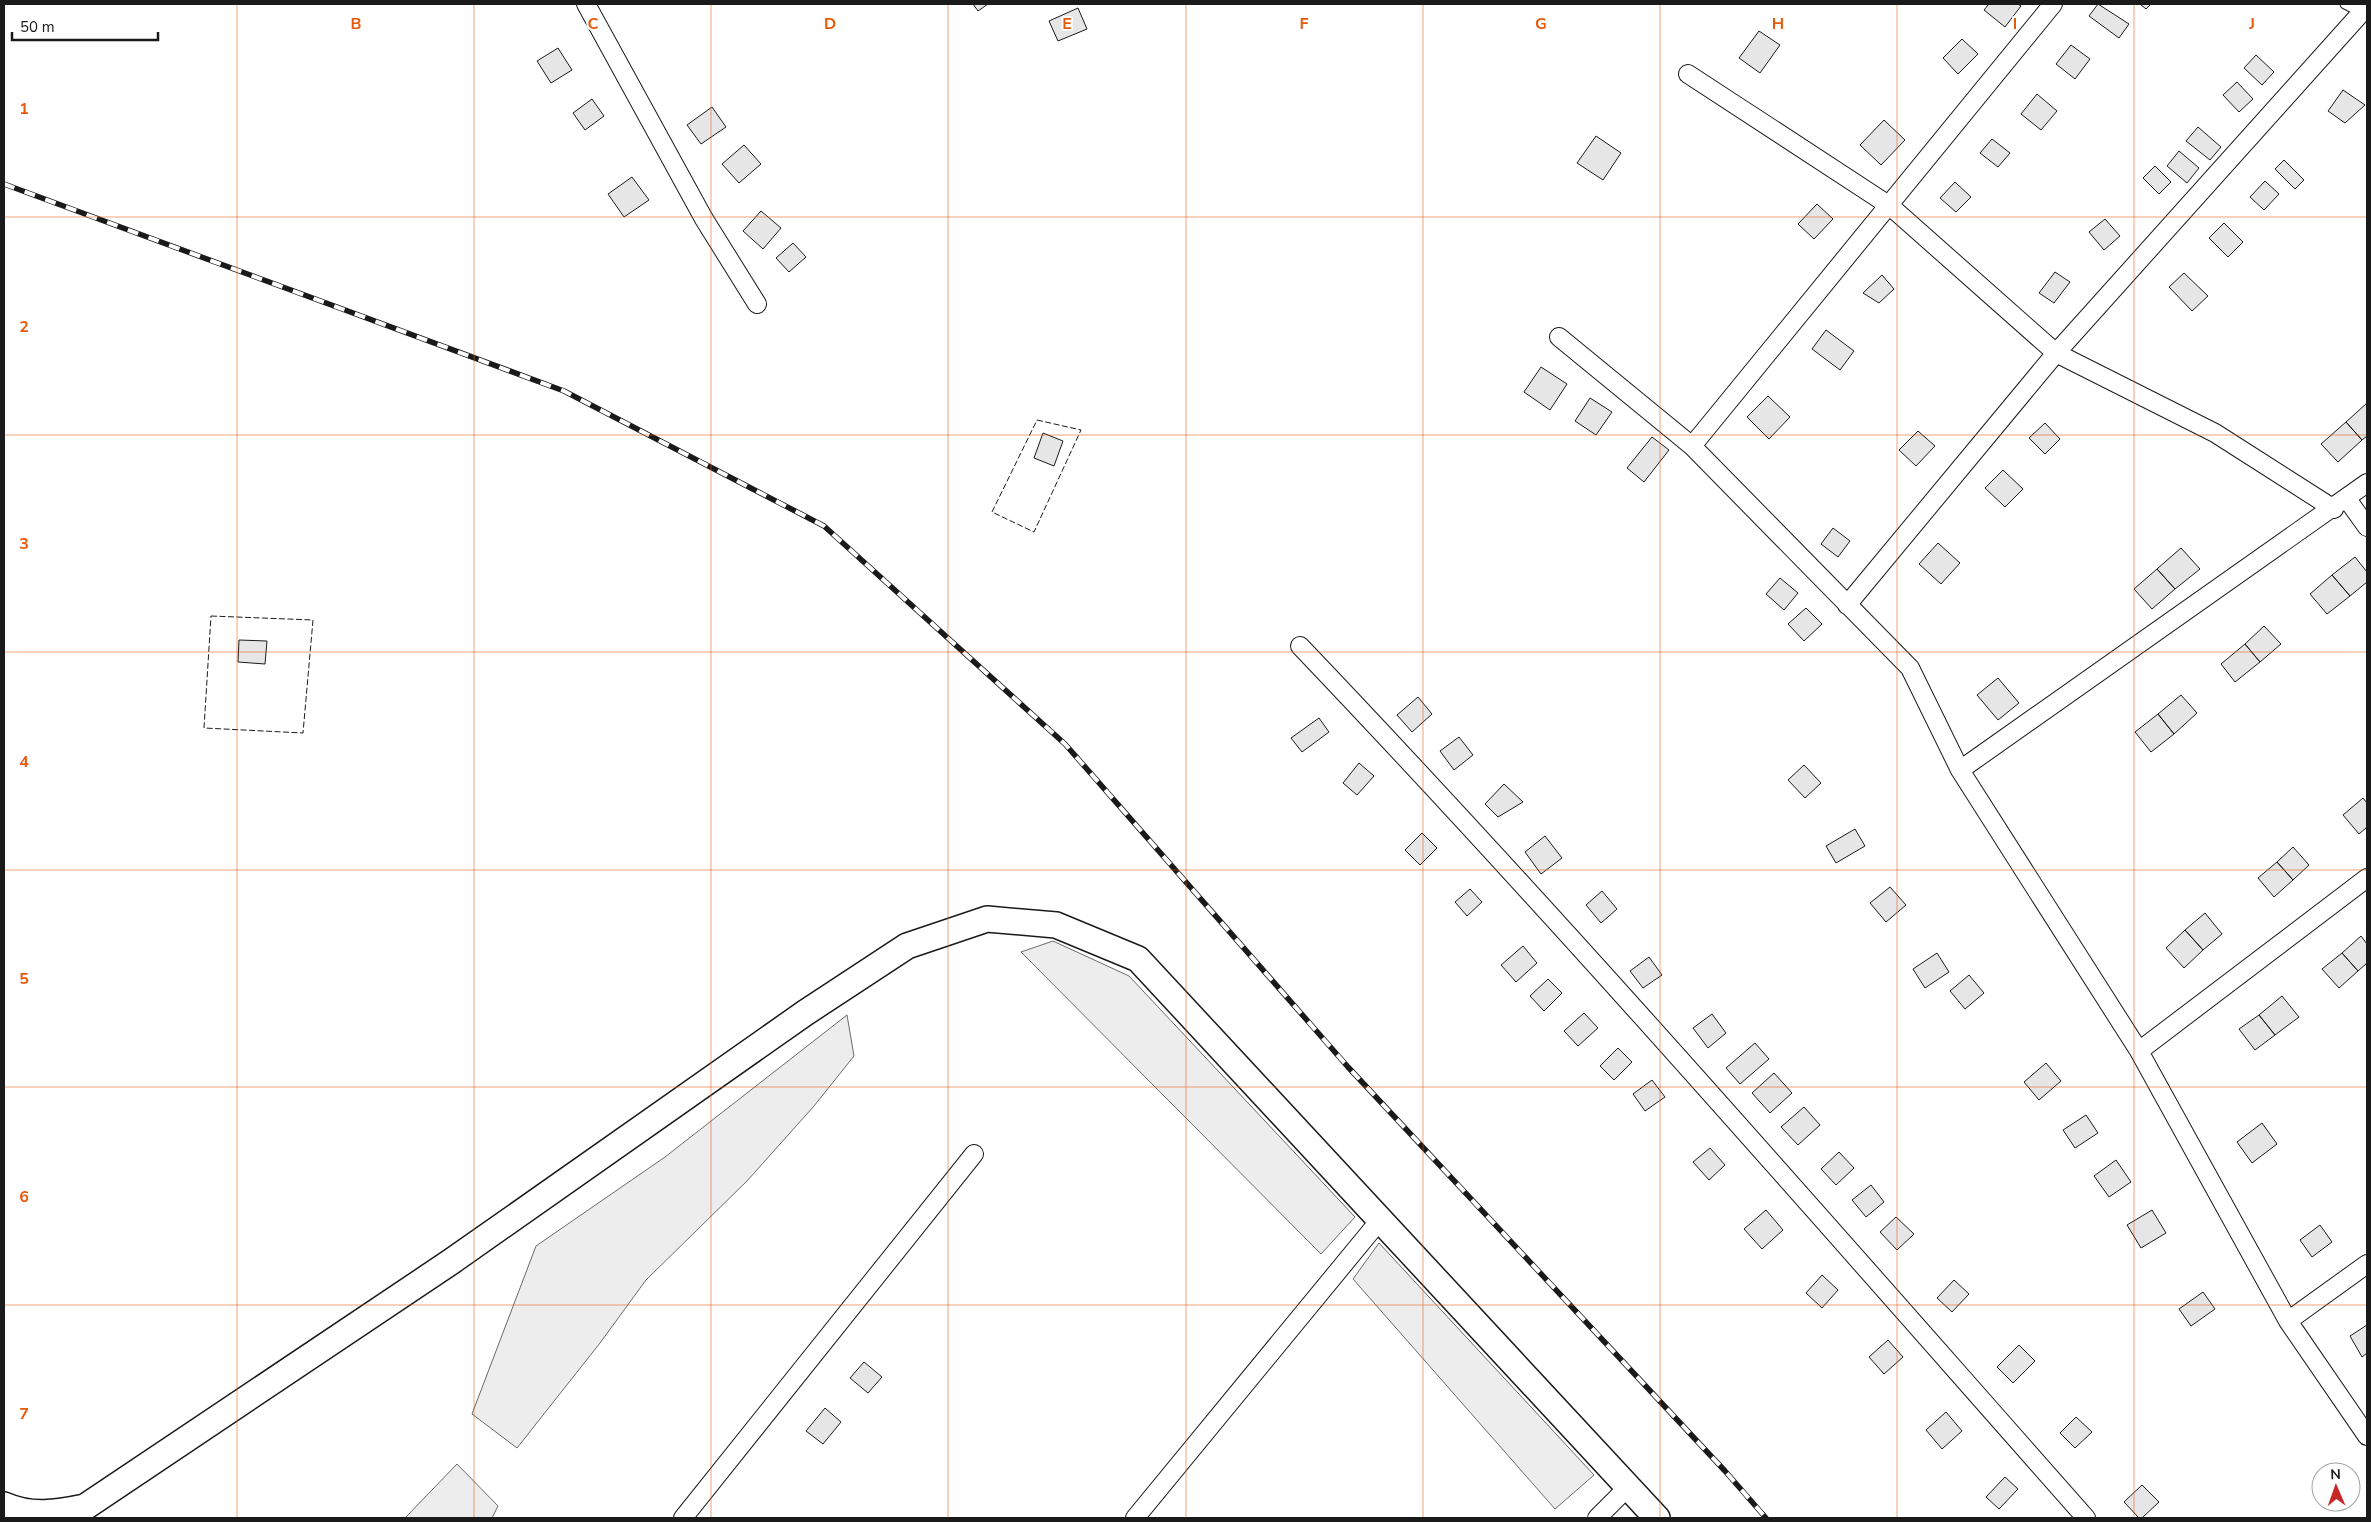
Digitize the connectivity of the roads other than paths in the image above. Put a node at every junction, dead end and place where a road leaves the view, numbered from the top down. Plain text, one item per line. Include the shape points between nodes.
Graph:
1 (586, 4) edge
2 (2052, 4) edge
3 (2345, 4) edge
4 (2364, 14) edge
5 (1688, 74) dead end
6 (1890, 206) junction
7 (757, 304) dead end
8 (1559, 338) dead end
9 (2056, 353) junction
10 (1692, 446) junction
11 (2367, 483) edge
12 (2340, 504) junction
13 (2367, 527) edge
14 (1847, 605) junction
15 (1300, 646) dead end
16 (1960, 770) junction
17 (2367, 878) edge
18 (2139, 1051) junction
19 (974, 1154) dead end
20 (1380, 1220) junction
21 (2367, 1264) edge
22 (2288, 1321) junction
23 (2367, 1436) edge
24 (1628, 1487) junction
25 (4, 1505) edge
26 (48, 1516) edge
27 (683, 1518) edge
28 (1135, 1518) edge
29 (1598, 1518) edge
30 (1657, 1518) edge
31 (2086, 1518) edge

1 - 7 street via 704,219
2 - 6 street
3 - 4 lane
4 - 9 street
5 - 6 street
6 - 9 street
6 - 10 street
8 - 10 street
9 - 12 street via 2215,433
9 - 14 street
10 - 14 street
11 - 12 street
12 - 13 street
12 - 16 street
14 - 16 street via 1910,668
15 - 31 street via 1441,793
16 - 18 street
17 - 18 street
18 - 22 street
19 - 27 street
20 - 24 street
20 - 26 street via 1138,960 1056,925 987,919 907,946 804,1012 452,1261 85,1507
20 - 28 street
21 - 22 street
22 - 23 street
24 - 29 street
24 - 30 street
25 - 26 street

